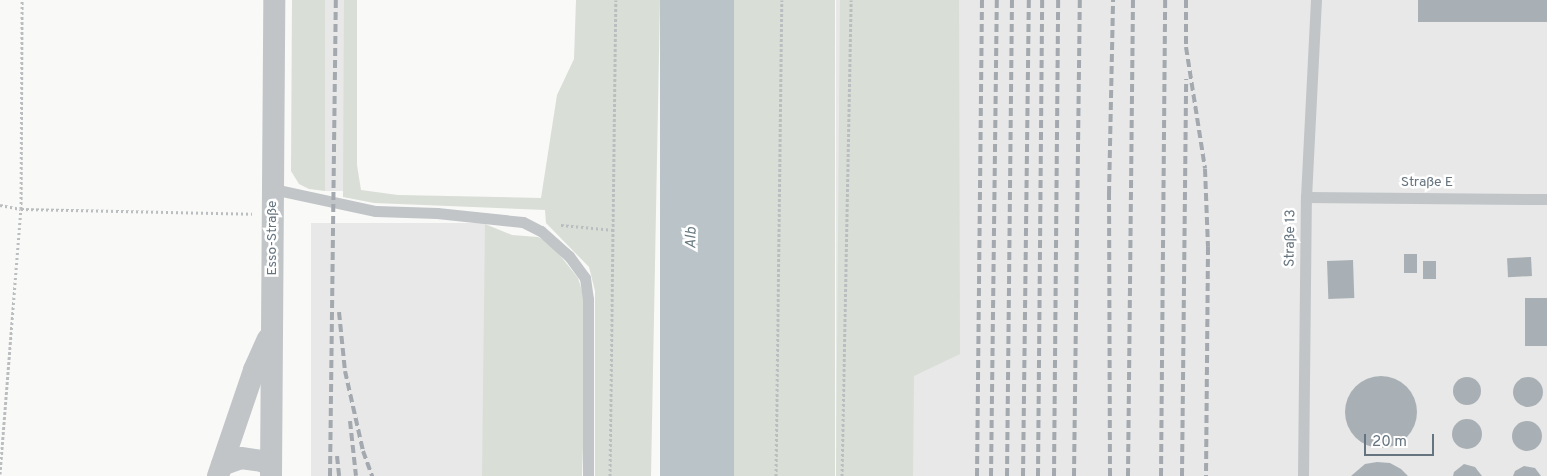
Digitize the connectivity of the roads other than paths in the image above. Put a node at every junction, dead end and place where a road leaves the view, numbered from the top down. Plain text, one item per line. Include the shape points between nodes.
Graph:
1 (274, 0) edge
2 (1316, 0) edge
3 (273, 189) junction
4 (1306, 197) junction
5 (1547, 199) edge
6 (272, 331) junction
7 (220, 471) edge
8 (271, 471) edge
9 (588, 476) edge
10 (1304, 476) edge

1 - 3 street, Esso-Straße
2 - 4 lane, Straße 13
3 - 6 street, Esso-Straße
3 - 9 lane via 376,211 436,212 523,222 541,232 569,256 585,278 588,299
4 - 5 lane, Straße E
4 - 10 lane, Straße 13
6 - 7 street via 254,370
6 - 8 street, Esso-Straße
7 - 8 street via 241,458 252,458

